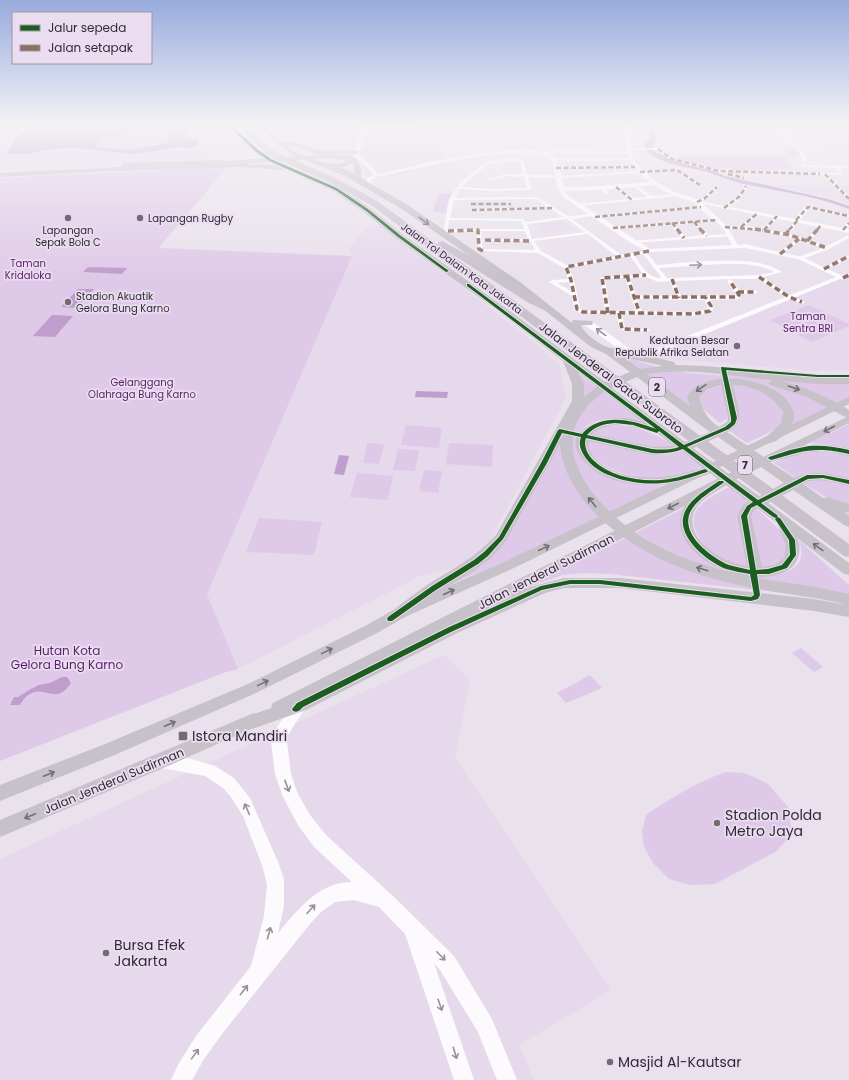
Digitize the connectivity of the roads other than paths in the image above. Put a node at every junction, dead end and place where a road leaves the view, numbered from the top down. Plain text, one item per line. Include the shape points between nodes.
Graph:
1 (306, 175) edge
2 (321, 175) edge
3 (332, 175) edge
4 (351, 175) edge
5 (472, 175) edge
6 (504, 175) edge
7 (526, 175) edge
8 (539, 175) edge
9 (570, 175) edge
10 (645, 175) edge
11 (685, 175) edge
12 (735, 175) edge
13 (826, 175) edge
14 (377, 176) joint
15 (558, 176) junction
16 (358, 178) junction
17 (468, 178) junction
18 (744, 178) dead end
19 (489, 180) junction
20 (528, 180) junction
21 (654, 183) junction
22 (368, 185) junction
23 (634, 185) junction
24 (700, 185) dead end
25 (746, 186) dead end
26 (616, 187) junction
27 (717, 187) dead end
28 (459, 188) junction
29 (602, 188) junction
30 (561, 190) junction
31 (607, 193) dead end
32 (679, 196) junction
33 (651, 198) junction
34 (451, 199) junction
35 (849, 199) edge
36 (632, 200) junction
37 (375, 204) junction
38 (511, 204) dead end
39 (699, 204) junction
40 (471, 205) junction
41 (577, 205) junction
42 (552, 208) junction
43 (724, 208) junction
44 (669, 210) junction
45 (758, 213) junction
46 (595, 216) junction
47 (777, 216) junction
48 (849, 216) edge
49 (447, 219) junction
50 (472, 219) junction
51 (567, 219) junction
52 (678, 219) junction
53 (717, 220) junction
54 (797, 220) junction
55 (694, 222) junction
56 (526, 223) junction
57 (672, 223) junction
58 (849, 223) edge
59 (821, 225) junction
60 (724, 227) junction
61 (741, 227) junction
62 (613, 228) junction
63 (478, 230) junction
64 (527, 230) junction
65 (764, 230) junction
66 (846, 230) edge
67 (588, 233) junction
68 (730, 235) junction
69 (785, 235) junction
70 (443, 236) junction
71 (707, 236) junction
72 (849, 236) edge
73 (684, 238) junction
74 (799, 239) junction
75 (485, 240) dead end
76 (532, 241) junction
77 (807, 241) junction
78 (633, 242) junction
79 (736, 246) junction
80 (827, 248) junction
81 (539, 252) junction
82 (647, 252) junction
83 (780, 254) junction
84 (632, 256) junction
85 (849, 256) edge
86 (621, 257) junction
87 (800, 258) junction
88 (566, 267) junction
89 (656, 267) junction
90 (824, 269) junction
91 (454, 275) junction
92 (646, 275) junction
93 (627, 276) junction
94 (845, 277) edge
95 (757, 278) junction
96 (665, 279) junction
97 (672, 279) junction
98 (713, 279) junction
99 (571, 280) junction
100 (730, 281) junction
101 (738, 292) junction
102 (756, 292) dead end
103 (575, 296) junction
104 (634, 297) junction
105 (789, 297) junction
106 (679, 298) junction
107 (706, 298) junction
108 (802, 302) dead end
109 (546, 308) joint
110 (581, 312) junction
111 (608, 312) junction
112 (619, 313) junction
113 (640, 314) junction
114 (588, 323) junction
115 (647, 330) dead end
116 (578, 332) junction
117 (595, 344) junction
118 (610, 352) junction
119 (566, 358) junction
120 (849, 376) edge
121 (849, 381) edge
122 (727, 385) dead end
123 (849, 400) edge
124 (849, 415) edge
125 (849, 419) edge
126 (706, 422) junction
127 (681, 423) junction
128 (560, 431) junction
129 (574, 433) dead end
130 (666, 434) junction
131 (590, 437) dead end
132 (769, 440) junction
133 (849, 452) edge
134 (771, 458) junction
135 (705, 472) junction
136 (720, 482) junction
137 (849, 482) edge
138 (805, 492) junction
139 (849, 509) edge
140 (801, 510) junction
141 (777, 517) junction
142 (849, 522) edge
143 (849, 539) edge
144 (849, 552) edge
145 (754, 566) dead end
146 (849, 570) edge
147 (849, 594) edge
148 (504, 600) junction
149 (849, 600) edge
150 (849, 611) edge
151 (400, 613) junction
152 (465, 614) junction
153 (449, 630) junction
154 (300, 705) junction
155 (246, 724) junction
156 (162, 761) junction
157 (0, 793) edge
158 (0, 829) edge
159 (388, 903) junction
160 (413, 929) junction
161 (259, 970) junction
162 (181, 1080) edge
163 (464, 1080) edge
164 (507, 1080) edge

1 - 91 highway, Jalan Jenderal Gatot Subroto via 336,189
2 - 37 highway, Jalan Tol Dalam Kota Jakarta / 7
3 - 70 highway, Jalan Tol Dalam Kota Jakarta / 7 via 360,188
4 - 16 highway
5 - 17 street
6 - 19 street
7 - 20 street
8 - 15 street
9 - 15 street
10 - 21 street
11 - 24 street
12 - 18 street
13 - 35 street
14 - 16 street
14 - 22 street via 368,179
15 - 30 street
16 - 22 highway
17 - 19 street
17 - 28 street
19 - 20 street
20 - 28 street via 528,190
21 - 23 street
21 - 32 street
22 -> 70 highway via 403,206
23 - 26 street
23 - 33 street
25 - 43 street via 735,200
26 - 29 street
26 - 36 street
27 - 39 street
28 - 34 street
29 - 30 street
29 - 31 street
30 - 41 street
32 - 33 street
32 - 39 street
33 - 36 street
34 - 40 street
34 - 49 street
36 - 41 street
37 - 91 highway via 377,209 451,268
37 - 127 highway, Jalan Tol Dalam Kota Jakarta / 7
38 - 40 street
39 - 43 street
39 - 44 street
39 - 53 street
40 - 42 street
40 - 42 street via 536,198
40 - 50 street
41 - 46 street
42 - 51 street
43 - 45 street
44 - 46 street
44 - 52 street
45 - 47 street
45 - 61 street
46 - 51 street
46 - 62 street
47 - 54 street
47 - 65 street
48 - 54 street via 808,207
49 - 50 street
49 - 70 street
50 - 56 street via 519,219
51 - 56 street
51 - 67 street
52 - 55 street
52 - 57 street
53 - 55 street
53 - 60 street
54 - 59 street
54 - 69 street
55 - 71 street
56 - 64 street
57 - 62 street
57 - 73 street
58 - 66 street
59 - 66 street
59 - 77 street
60 - 61 street
60 - 68 street
61 - 65 street
62 - 78 street
63 - 64 street
63 - 70 street
63 - 81 street via 480,249 484,251
64 - 76 street
65 - 69 street
67 - 76 street
67 - 86 street
68 - 71 street
68 - 79 street
69 - 74 street
70 - 109 highway via 468,258
70 - 127 highway, Jalan Tol Dalam Kota Jakarta / 7
71 - 73 street
72 - 80 street
73 - 78 street
74 - 77 street
74 - 83 street
75 - 76 street
76 - 81 street
77 - 80 street
78 - 82 street
79 - 82 street
79 - 83 street
80 - 87 street
81 - 88 street
82 - 84 street
82 - 89 street
83 - 87 street
84 - 86 street
84 - 92 street
85 - 90 street
86 - 88 street
87 - 90 street
88 - 99 street
89 -> 95 street via 740,263 764,266 778,272
89 - 96 street
90 - 94 street
91 - 119 highway, Jalan Jenderal Gatot Subroto
92 - 93 street
92 - 96 street via 654,279
93 - 104 street
93 - 111 street via 602,278
94 - 105 street
95 - 98 street
95 - 100 street
95 - 105 street
96 - 97 street
97 - 98 street
97 - 106 street
98 - 100 street
99 - 103 street
99 - 103 street via 552,282
100 - 101 street
101 - 102 street
101 - 107 street via 737,297
103 - 110 street via 577,309
104 - 106 street
104 - 113 street
105 - 108 street
105 -> 114 street via 643,356 630,353
106 - 107 street
107 - 113 street via 711,308 700,313
109 - 116 highway, Jalan Jenderal Gatot Subroto / 2
110 - 111 street
110 - 114 street via 579,315
111 - 112 street
112 - 113 street
112 - 115 street via 623,329
114 - 116 highway via 576,323
116 - 117 highway, Jalan Jenderal Gatot Subroto / 2
117 - 118 highway, Jalan Jenderal Gatot Subroto / 2
117 - 120 highway via 629,356 662,363 818,376
118 -> 124 highway via 657,367 687,373 778,383 827,402
118 - 126 highway, Jalan Jenderal Gatot Subroto / 2
119 - 128 highway via 578,384 578,401
119 - 130 highway, Jalan Jenderal Gatot Subroto
149 -> 121 highway via 727,577 689,565 625,533 596,507 583,490 568,457 567,437 579,408 590,397 604,387 640,373 697,369
122 - 131 highway via 733,423 676,450 652,451
123 - 132 main road, Jalan Jenderal Sudirman
125 -> 134 main road, Jalan Jenderal Sudirman
132 -> 126 highway via 788,422 788,410 777,397 758,387 740,382 719,382 704,384 698,388 693,396 697,411
126 - 138 highway, Jalan Jenderal Gatot Subroto / 2
127 - 140 highway, 7
128 - 129 highway
128 - 151 highway via 501,538 486,554
130 - 135 highway via 637,424 610,421 590,428 583,438 583,445 593,463 623,478 672,481
130 - 141 highway, Jalan Jenderal Gatot Subroto
132 - 135 main road, Jalan Jenderal Sudirman
133 - 134 highway via 812,446
134 - 136 main road, Jalan Jenderal Sudirman
151 -> 135 main road, Jalan Jenderal Sudirman via 509,565
136 - 141 highway via 693,504 687,512 686,520 696,546 720,564 733,570 758,574 771,572 787,564 791,560 794,546
136 -> 148 main road, Jalan Jenderal Sudirman
137 - 145 highway via 814,475 749,508 744,516
138 - 139 highway
138 - 142 highway, Jalan Jenderal Gatot Subroto / 2
140 - 143 highway, 7
140 - 144 highway, 7
146 -> 141 highway, Jalan Jenderal Gatot Subroto
147 - 148 highway via 807,596 601,573 563,575 537,583
148 - 150 highway via 570,582 620,583 754,597
148 - 152 main road, Jalan Jenderal Sudirman
148 - 153 highway
157 -> 151 main road, Jalan Jenderal Sudirman via 253,688
152 - 153 main road
152 - 155 main road, Jalan Jenderal Sudirman
153 - 154 highway
154 - 155 highway
154 -> 159 main road via 281,733 279,742 283,774 291,797 320,841
155 - 156 main road, Jalan Jenderal Sudirman
156 -> 158 main road, Jalan Jenderal Sudirman
161 -> 156 main road via 274,917 276,885 245,804 229,782 215,773 187,764
159 - 160 main road
161 -> 159 main road via 315,904 330,895 350,891 367,892
160 -> 163 main road
160 -> 164 main road via 447,963 485,1026
162 -> 161 main road via 199,1048

